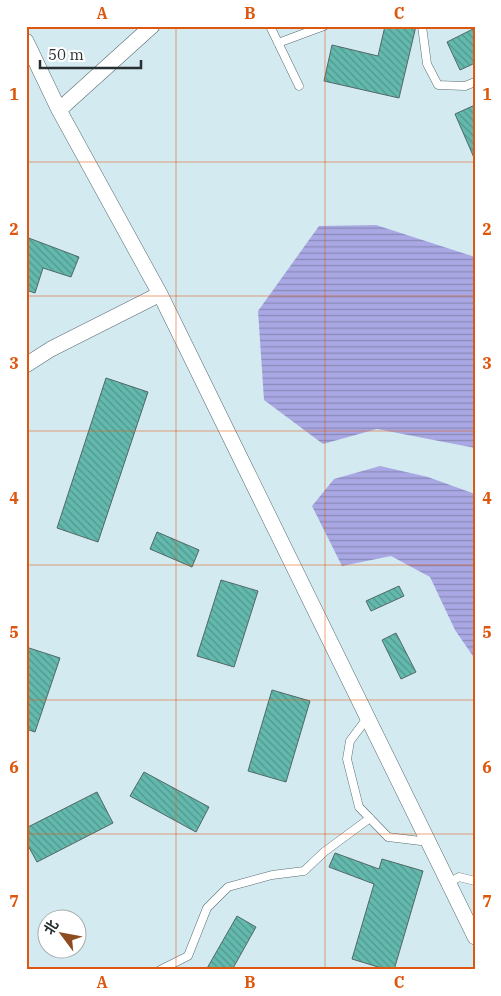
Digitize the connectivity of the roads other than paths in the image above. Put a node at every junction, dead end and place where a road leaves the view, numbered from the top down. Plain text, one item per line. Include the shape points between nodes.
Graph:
1 (152, 26) edge
2 (270, 26) edge
3 (324, 26) edge
4 (422, 26) edge
5 (26, 41) edge
6 (278, 43) junction
7 (475, 82) edge
8 (299, 86) dead end
9 (59, 110) junction
10 (160, 294) junction
11 (26, 366) edge
12 (368, 717) junction
13 (370, 818) junction
14 (429, 842) junction
15 (475, 881) edge
16 (449, 883) junction
17 (475, 937) edge
18 (160, 970) edge

1 - 9 street
2 - 6 lane
3 - 6 lane
4 - 7 lane via 427,64 438,85 465,86
5 - 9 street
6 - 8 lane
9 - 10 street
10 - 11 street via 51,349
10 - 12 street
12 - 13 lane via 350,741 347,759 359,807
12 - 14 street
13 - 14 lane via 388,837
13 - 18 lane via 304,871 228,886 208,908 188,956
14 - 16 street
15 - 16 lane via 459,877
16 - 17 street

